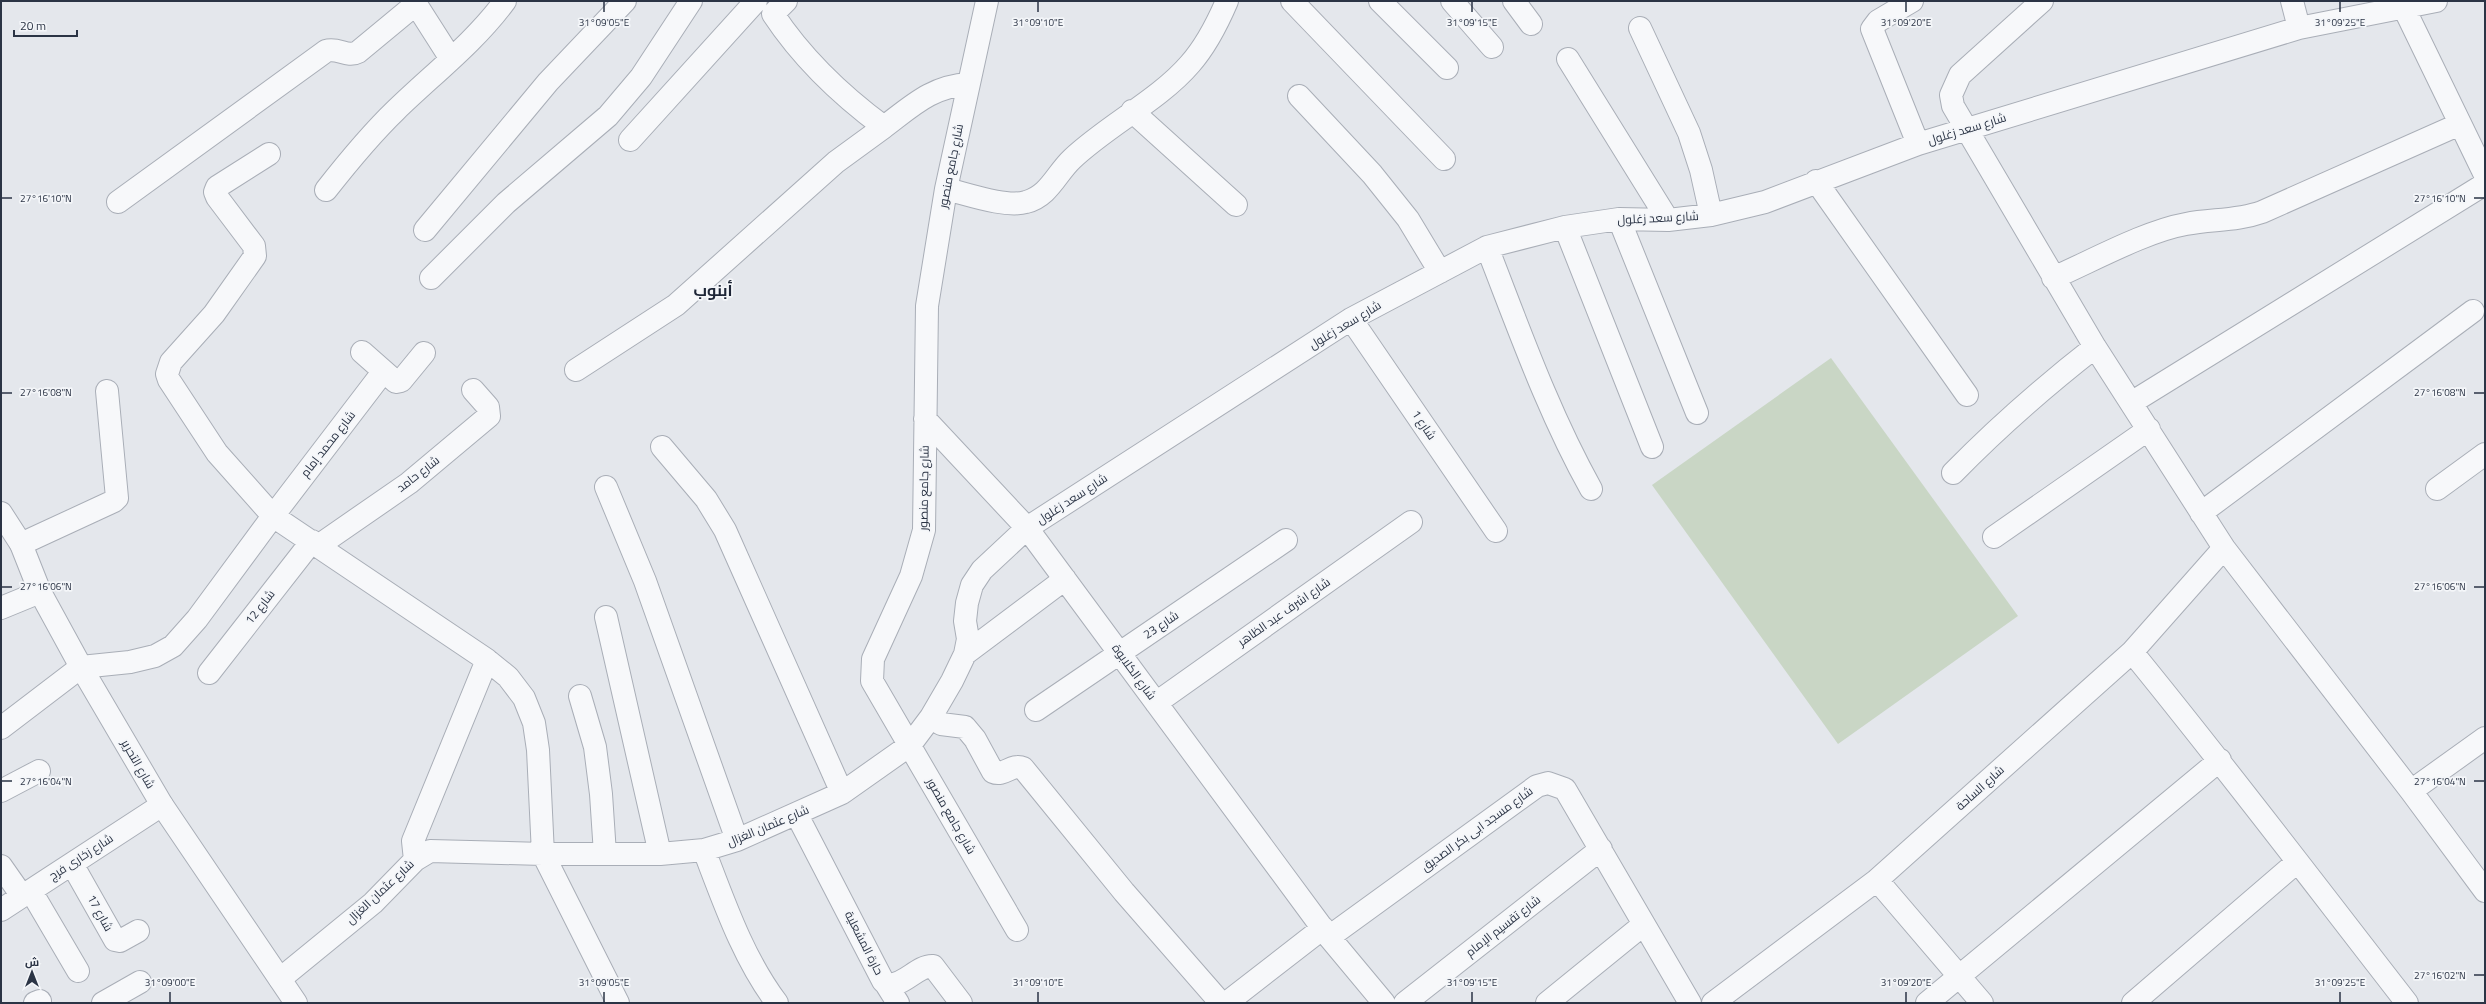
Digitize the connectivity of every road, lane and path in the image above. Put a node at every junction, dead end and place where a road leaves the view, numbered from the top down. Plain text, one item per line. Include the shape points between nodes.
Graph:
1 (506, 1) edge
2 (625, 1) edge
3 (691, 1) edge
4 (987, 1) edge
5 (1227, 1) edge
6 (1292, 1) edge
7 (1380, 1) edge
8 (1452, 1) edge
9 (1514, 1) edge
10 (1912, 1) edge
11 (2042, 1) edge
12 (2292, 1) edge
13 (2436, 1) edge
14 (415, 2) edge
15 (768, 4) edge
16 (2404, 8) junction
17 (1531, 24) dead end
18 (1640, 28) dead end
19 (2299, 28) junction
20 (1492, 47) dead end
21 (1568, 58) dead end
22 (451, 59) junction
23 (1447, 68) dead end
24 (969, 84) junction
25 (1299, 96) dead end
26 (1132, 111) junction
27 (2460, 124) junction
28 (884, 127) junction
29 (1967, 129) junction
30 (630, 140) dead end
31 (1918, 144) junction
32 (269, 154) dead end
33 (1444, 159) dead end
34 (2485, 175) edge
35 (1816, 181) junction
36 (2485, 184) edge
37 (946, 189) junction
38 (326, 190) dead end
39 (118, 202) dead end
40 (1236, 205) dead end
41 (1711, 215) junction
42 (1619, 219) junction
43 (1668, 220) junction
44 (1565, 227) junction
45 (425, 230) dead end
46 (1487, 247) junction
47 (1440, 272) junction
48 (431, 278) dead end
49 (2053, 278) junction
50 (2473, 311) dead end
51 (1351, 319) junction
52 (2095, 347) junction
53 (362, 352) dead end
54 (424, 353) dead end
55 (576, 370) dead end
56 (383, 372) junction
57 (473, 390) dead end
58 (107, 391) dead end
59 (1967, 395) dead end
60 (2131, 403) junction
61 (1697, 414) dead end
62 (925, 419) junction
63 (2149, 429) junction
64 (662, 447) dead end
65 (1652, 447) dead end
66 (2485, 454) edge
67 (1953, 473) dead end
68 (606, 486) dead end
69 (1591, 489) dead end
70 (2437, 489) dead end
71 (1, 513) edge
72 (2201, 513) junction
73 (273, 516) junction
74 (1411, 522) dead end
75 (1027, 528) junction
76 (1496, 531) dead end
77 (1994, 537) dead end
78 (1286, 540) dead end
79 (21, 544) junction
80 (315, 544) junction
81 (2224, 548) junction
82 (1065, 579) junction
83 (40, 592) junction
84 (1, 608) edge
85 (606, 617) dead end
86 (2132, 652) junction
87 (1120, 653) junction
88 (965, 654) junction
89 (487, 660) junction
90 (81, 667) junction
91 (209, 673) dead end
92 (580, 696) dead end
93 (1156, 703) junction
94 (1036, 710) dead end
95 (931, 717) junction
96 (1, 728) edge
97 (2485, 738) edge
98 (910, 745) junction
99 (2220, 760) junction
100 (39, 771) dead end
101 (1, 791) edge
102 (2411, 791) junction
103 (842, 793) junction
104 (162, 805) junction
105 (797, 815) junction
106 (737, 840) junction
107 (1601, 849) junction
108 (704, 850) junction
109 (543, 854) junction
110 (605, 854) junction
111 (660, 854) junction
112 (415, 860) junction
113 (2297, 862) junction
114 (72, 864) junction
115 (1, 866) edge
116 (1877, 880) junction
117 (2485, 891) edge
118 (26, 893) junction
119 (1, 910) edge
120 (1643, 925) junction
121 (1017, 930) dead end
122 (138, 931) dead end
123 (1326, 932) junction
124 (78, 970) dead end
125 (1962, 976) junction
126 (280, 979) junction
127 (140, 982) dead end
128 (886, 984) junction
129 (103, 1003) edge
130 (296, 1003) edge
131 (618, 1003) edge
132 (777, 1003) edge
133 (898, 1003) edge
134 (960, 1003) edge
135 (1384, 1003) edge
136 (1405, 1003) edge
137 (1547, 1003) edge
138 (1690, 1003) edge
139 (1713, 1003) edge
140 (1927, 1003) edge
141 (1982, 1003) edge
142 (2133, 1003) edge
143 (2408, 1003) edge

1 - 22 street via 479,33
2 - 45 street via 548,82
3 - 48 street via 641,77 608,116 506,203
4 - 24 street, شارع جامع منصور
5 - 26 street via 1216,25 1191,63 1170,84
6 - 33 street
7 - 23 street
8 - 20 street
9 - 17 street
10 - 31 street via 1878,22 1872,29
11 - 29 street via 1957,80 1951,94 1953,106
12 - 19 street
13 - 16 street, شارع سعد زغلول
14 - 22 street
14 - 39 street via 358,52 349,55 336,49 326,51
15 - 28 street via 784,31 820,72
15 - 30 street
16 - 19 street, شارع سعد زغلول
16 - 27 street
18 - 41 street via 1689,133 1701,170
19 - 29 street, شارع سعد زغلول
21 - 43 street
22 - 38 street via 358,149
24 - 28 street via 951,85 933,91
24 - 37 street, شارع جامع منصور
25 - 47 street via 1372,174 1404,213
26 - 37 street via 1084,147 1046,192 1036,199 1014,203
26 - 40 street
27 - 34 street
27 - 49 street via 2262,212 2243,219 2187,224 2160,231
28 - 55 street via 836,162 676,305
29 - 31 street, شارع سعد زغلول
29 - 49 street
31 - 35 street, شارع سعد زغلول
32 - 73 street via 217,186 217,197 254,246 255,256 214,314 171,362 167,374 217,453
35 - 41 street, شارع سعد زغلول via 1765,202
35 - 59 street
36 - 60 street
37 - 62 street, شارع جامع منصور via 927,306
41 - 43 street, شارع سعد زغلول
42 - 43 street, شارع سعد زغلول
42 - 44 street, شارع سعد زغلول
42 - 61 street
44 - 46 street, شارع سعد زغلول
44 - 65 street
46 - 47 street, شارع سعد زغلول
46 - 69 street via 1543,391 1570,452
47 - 51 street, شارع سعد زغلول
49 - 52 street
50 - 72 street
51 - 75 street, شارع سعد زغلول
51 - 76 street, شارع 1
52 - 60 street
52 - 67 street via 2015,412
53 - 56 street
54 - 56 street via 398,382 393,382
56 - 73 street, شارع محمد إمام
57 - 80 street, شارع حامد via 488,407 489,416 409,483
58 - 79 street via 116,498
60 - 63 street
62 - 75 street, شارع الكلابوة
62 - 98 street, شارع جامع منصور via 924,530 921,546 912,576 871,666 872,681
63 - 72 street
63 - 77 street
64 - 103 street via 706,499 725,530
66 - 70 street
68 - 106 street via 645,581
71 - 79 street, شارع التحرير
72 - 81 street
73 - 80 street
73 - 90 street, شارع محمد إمام via 202,614 173,646 155,656 130,662
74 - 93 street, شارع اشرف عبد الظاهر
75 - 82 street, شارع الكلابوة
75 - 88 street, شارع عثمان الغزال via 982,570 972,585 965,621 968,639
78 - 87 street, شارع 23
79 - 83 street, شارع التحرير
80 - 89 street
80 - 91 street, شارع 12
81 - 86 street, شارع الساحة
81 - 102 street
82 - 87 street, شارع الكلابوة
82 - 88 street
83 - 84 street
83 - 90 street, شارع التحرير
85 - 111 street
86 - 99 street
86 - 116 street, شارع الساحة
87 - 93 street, شارع الكلابوة
87 - 94 street, شارع 23
88 - 95 street, شارع عثمان الغزال
89 - 109 street via 508,677 520,693 534,723 538,750
89 - 112 street via 413,841
90 - 96 street
90 - 104 street, شارع التحرير
92 - 110 street via 595,747
93 - 123 street, شارع الكلابوة
95 - 98 street, شارع عثمان الغزال
95 - 123 street, شارع مسجد ابى بكر الصديق via 941,724 965,727 975,739 993,772 1002,773 1016,766 1023,768 1124,892 1220,1002 1229,1001
97 - 102 street
98 - 103 street, شارع عثمان الغزال
98 - 121 street, شارع جامع منصور
99 - 113 street
99 - 125 street
100 - 101 street
102 - 117 street
103 - 105 street, شارع عثمان الغزال
104 - 114 street, شارع زخارى فرج
104 - 126 street, شارع التحرير
105 - 106 street, شارع عثمان الغزال
105 - 128 street, حارة المشعلية
106 - 108 street, شارع عثمان الغزال
107 - 120 street, شارع مسجد ابى بكر الصديق
107 - 123 street, شارع مسجد ابى بكر الصديق via 1565,789 1548,783 1537,786
107 - 136 street, شارع تقسيم الإمام
108 - 111 street, شارع عثمان الغزال
108 - 132 street via 732,920 764,986
109 - 110 street, شارع عثمان الغزال
109 - 112 street, شارع عثمان الغزال via 430,851
109 - 131 street
110 - 111 street, شارع عثمان الغزال
112 - 126 street, شارع عثمان الغزال via 373,903
113 - 142 street
113 - 143 street
114 - 118 street, شارع زخارى فرج
114 - 122 street, شارع 17 via 115,940 120,941
115 - 118 street
116 - 125 street
116 - 139 street, شارع الساحة
118 - 119 street, شارع زخارى فرج
118 - 124 street
120 - 137 street
120 - 138 street, شارع مسجد ابى بكر الصديق
123 - 135 street, شارع الكلابوة
125 - 140 street
125 - 141 street
126 - 130 street, شارع التحرير
127 - 129 street
128 - 133 street
128 - 134 street, حارة المشعلية via 895,984 926,967 933,966

